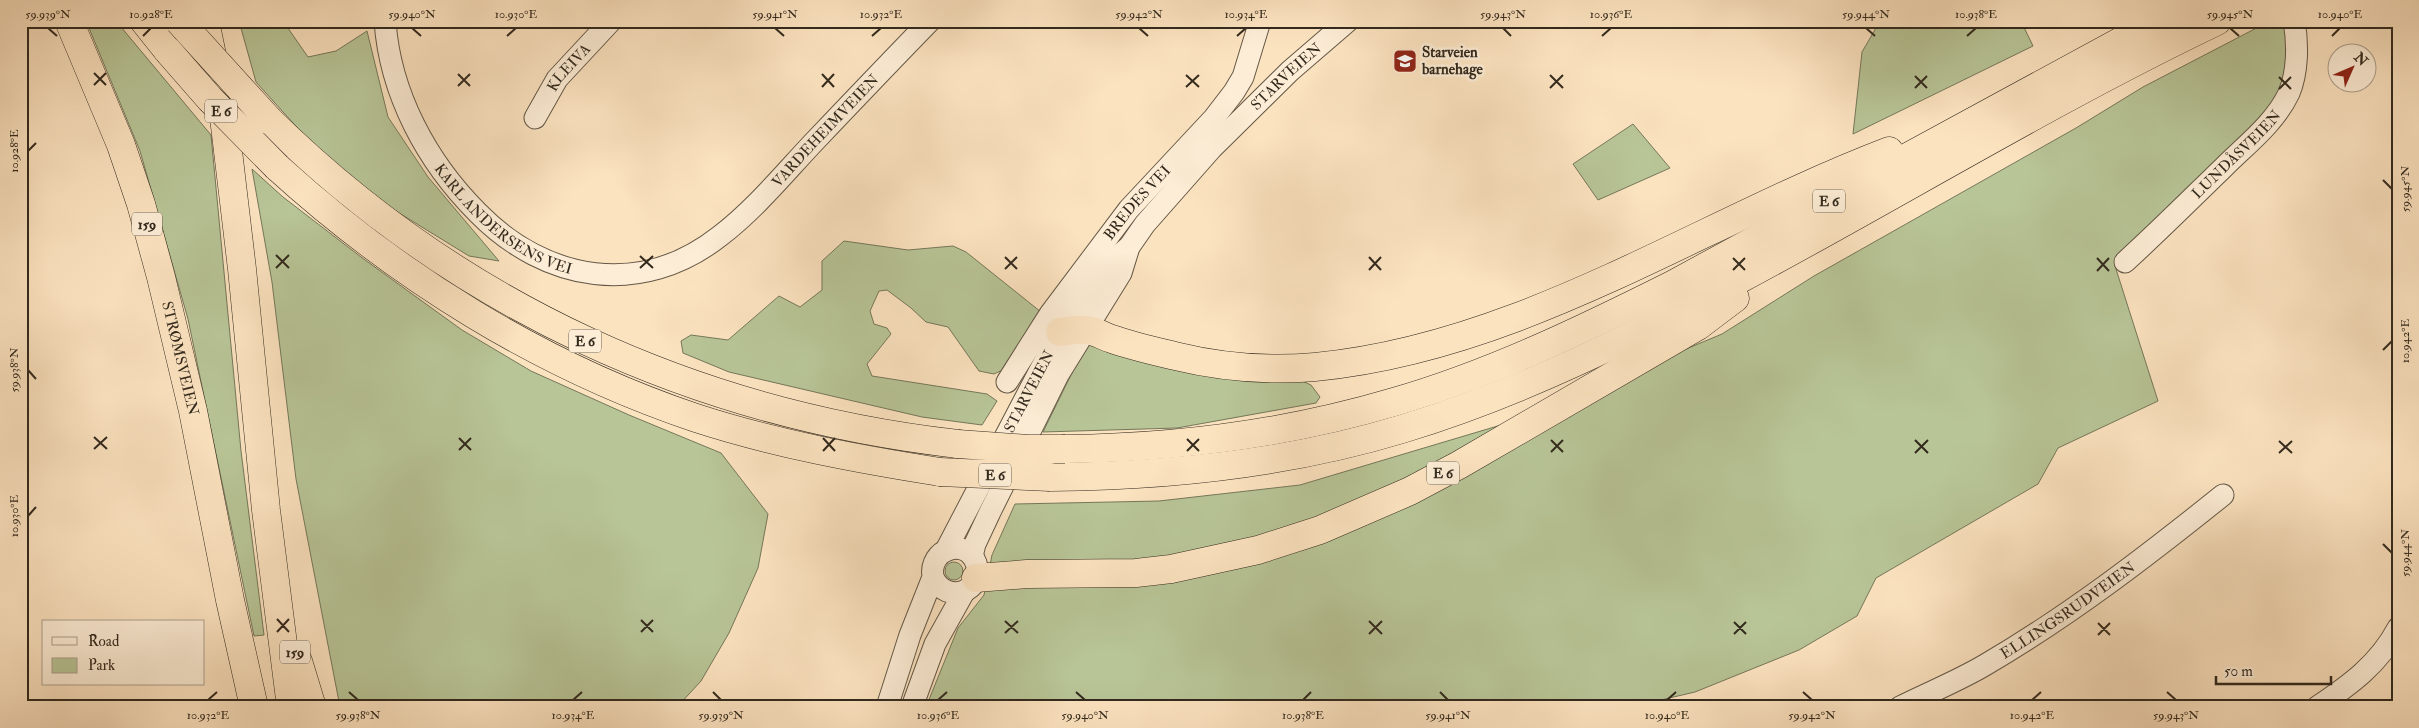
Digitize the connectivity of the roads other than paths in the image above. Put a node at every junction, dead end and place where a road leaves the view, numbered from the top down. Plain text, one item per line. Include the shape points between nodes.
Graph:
1 (69, 21) edge
2 (144, 21) edge
3 (179, 21) edge
4 (205, 21) edge
5 (385, 21) edge
6 (611, 21) edge
7 (930, 21) edge
8 (1260, 21) edge
9 (1348, 21) edge
10 (2158, 21) edge
11 (2217, 21) edge
12 (2295, 24) edge
13 (1984, 115) junction
14 (535, 118) dead end
15 (1854, 217) junction
16 (719, 238) joint
17 (2125, 262) dead end
18 (1072, 331) junction
19 (1007, 382) dead end
20 (2223, 495) dead end
21 (946, 550) junction
22 (971, 575) junction
23 (933, 577) junction
24 (278, 597) junction
25 (230, 600) junction
26 (2398, 628) edge
27 (236, 707) edge
28 (254, 707) edge
29 (291, 707) edge
30 (312, 707) edge
31 (888, 707) edge
32 (912, 707) edge
33 (1900, 707) edge
34 (2316, 707) edge

1 - 25 highway, STRØMSVEIEN / 159 via 121,144 162,277 197,427
2 - 15 highway, E 6, bridge via 210,99 277,167 330,214 424,282 504,331 579,370 661,405 739,430 847,456 940,472 1050,478 1125,476 1239,465 1403,429 1515,389 1590,356 1685,309
3 - 13 highway, E 6, bridge via 269,120 321,170 403,235 498,296 594,345 693,386 783,413 849,428 958,444 1065,449 1194,443 1279,430 1377,407 1454,382 1557,340 1672,285
4 - 24 highway, 159 via 223,109
5 - 16 street, KARL ANDERSENS VEI via 401,95 428,150 462,197 495,229 526,252 552,264 585,273 633,274 676,262
6 - 14 street, KLEIVA via 557,79
7 - 16 street, VARDEHEIMVEIEN via 779,180
8 - 19 street, BREDES VEI via 1243,77 1234,92 1129,209 1050,314
9 - 18 street, STARVEIEN via 1290,71 1212,148 1146,224 1129,248 1121,273
10 - 13 highway, E 6
11 - 15 highway, E 6 via 2112,74
12 - 17 street, LUNDÅSVEIEN via 2294,75 2281,107 2262,131
13 - 18 highway, E 6 via 1770,201 1603,281 1505,323 1392,355 1315,367 1254,367 1177,356
15 - 22 highway, E 6 via 1698,326 1594,387 1410,491 1320,530 1258,550 1162,570 1128,574
18 - 21 street, STARVEIEN
18 - 22 street, STARVEIEN via 1058,374 975,544
20 - 33 street, ELLINGSRUDVEIEN via 2141,560 2056,620 1984,665
21 - 22 street via 960,549
21 - 23 street, STARVEIEN via 933,564
22 - 23 street via 956,594 941,589
22 - 32 street, STARVEIEN via 935,644
23 - 31 street, STARVEIEN via 910,635
24 - 29 highway, 159
24 - 30 highway, 159
25 - 27 highway, 159
25 - 28 highway, STRØMSVEIEN / 159
26 - 34 street via 2367,670

